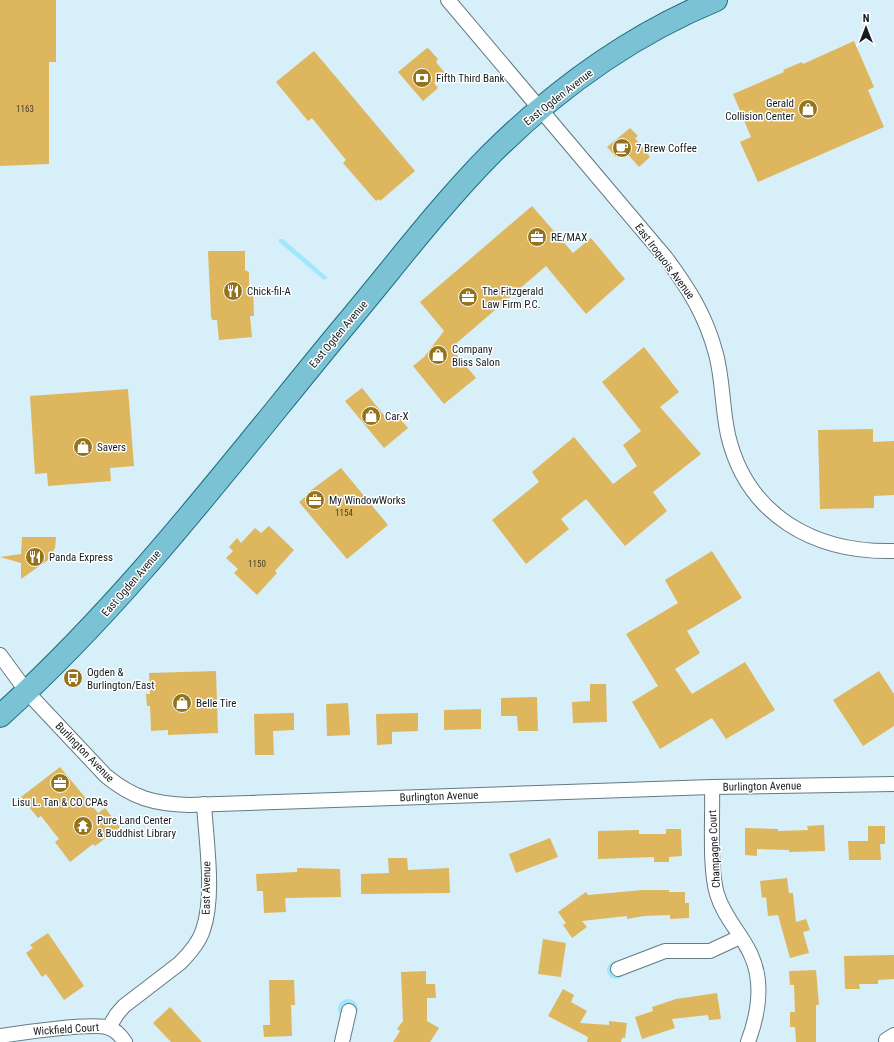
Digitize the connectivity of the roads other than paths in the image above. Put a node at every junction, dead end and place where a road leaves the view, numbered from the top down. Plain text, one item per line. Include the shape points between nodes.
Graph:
1 (448, 0) edge
2 (716, 0) edge
3 (541, 109) junction
4 (894, 551) edge
5 (0, 655) edge
6 (27, 692) junction
7 (0, 716) edge
8 (894, 784) edge
9 (712, 787) junction
10 (204, 804) junction
11 (740, 937) junction
12 (618, 969) dead end
13 (349, 1011) dead end
14 (109, 1027) junction
15 (0, 1036) edge
16 (125, 1042) edge
17 (342, 1042) edge
18 (748, 1042) edge

1 - 3 street, East Iroquois Avenue
2 - 3 main road, East Ogden Avenue via 655,29 624,48
3 - 4 street, East Iroquois Avenue via 666,258 698,304 717,355 728,434 734,455 756,493 784,522 824,542 861,550
3 - 6 main road, East Ogden Avenue via 466,181 145,568 106,612
5 - 6 street
6 - 7 main road, East Ogden Avenue
6 - 10 street, Burlington Avenue via 120,788 149,801 164,804
8 - 9 street, Burlington Avenue
9 - 10 street, Burlington Avenue
9 - 11 street, Champagne Court via 716,894
10 - 14 street, East Avenue via 208,900 203,932 188,955 124,1006
11 - 12 street via 710,951 665,951
11 - 18 street, Champagne Court via 751,955 758,984 756,1020
13 - 17 street
14 - 15 street, Wickfield Court
14 - 16 street

